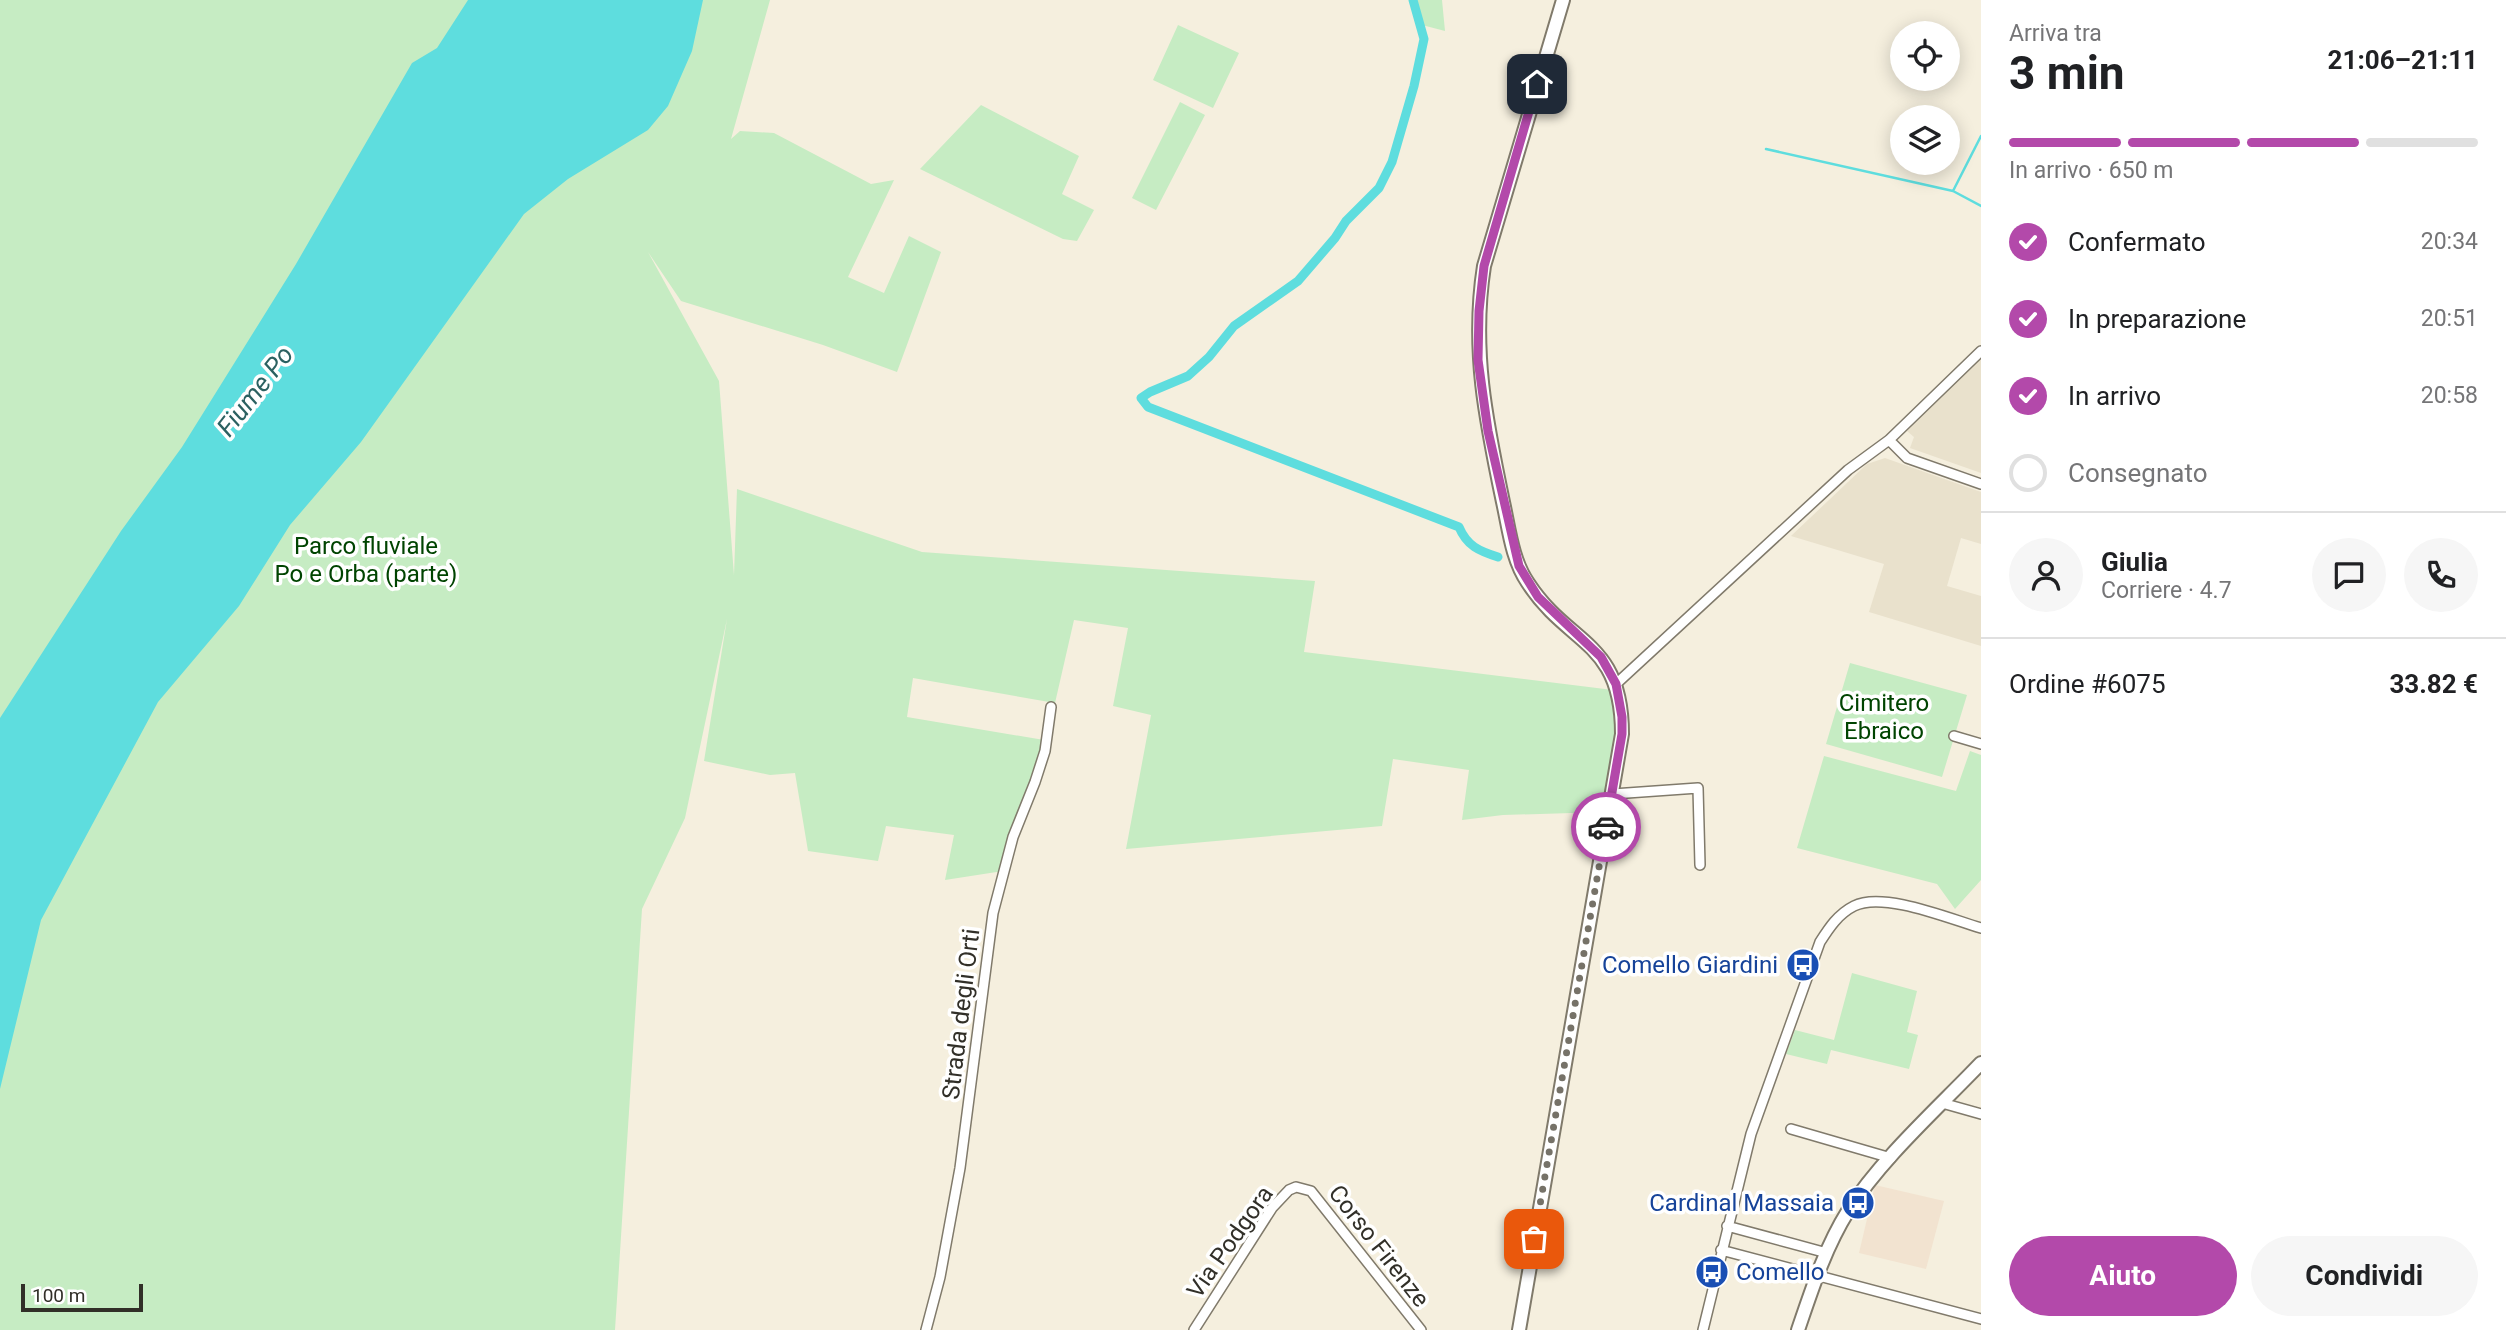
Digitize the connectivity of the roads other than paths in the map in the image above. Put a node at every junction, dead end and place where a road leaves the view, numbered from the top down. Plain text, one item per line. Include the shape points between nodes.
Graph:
1 (1563, 0) edge
2 (1981, 351) edge
3 (1889, 440) junction
4 (1981, 484) edge
5 (1616, 684) junction
6 (1051, 707) dead end
7 (1954, 736) dead end
8 (1981, 744) edge
9 (1613, 794) junction
10 (1700, 865) dead end
11 (1981, 928) edge
12 (1981, 1063) edge
13 (1942, 1103) junction
14 (1981, 1114) edge
15 (1791, 1129) dead end
16 (1891, 1158) junction
17 (1306, 1188) joint
18 (1727, 1226) junction
19 (1721, 1250) junction
20 (1826, 1253) junction
21 (1817, 1275) junction
22 (1981, 1319) edge
23 (926, 1330) edge
24 (1194, 1330) edge
25 (1421, 1330) edge
26 (1519, 1330) edge
27 (1703, 1330) edge
28 (1798, 1330) edge

1 - 5 street via 1484,266 1478,360 1488,431 1519,566 1538,597 1601,657
2 - 3 street
3 - 4 street via 1907,458
3 - 5 street via 1848,470
5 - 9 street via 1622,734
6 - 23 street, Strada degli Orti via 1045,751 1013,837 993,913 960,1168
7 - 8 street
9 - 10 street via 1698,788
9 - 26 street
11 - 18 street via 1904,906 1871,902 1856,905 1832,923 1820,942 1751,1134
12 - 13 street
13 - 14 street
13 - 16 street
15 - 16 street
16 - 20 street via 1848,1211
17 - 24 street, Via Podgora via 1290,1190 1272,1208
17 - 25 street, Corso Firenze
18 - 19 street
18 - 20 street
19 - 21 street
19 - 27 street
20 - 21 street
21 - 22 street
21 - 28 street

